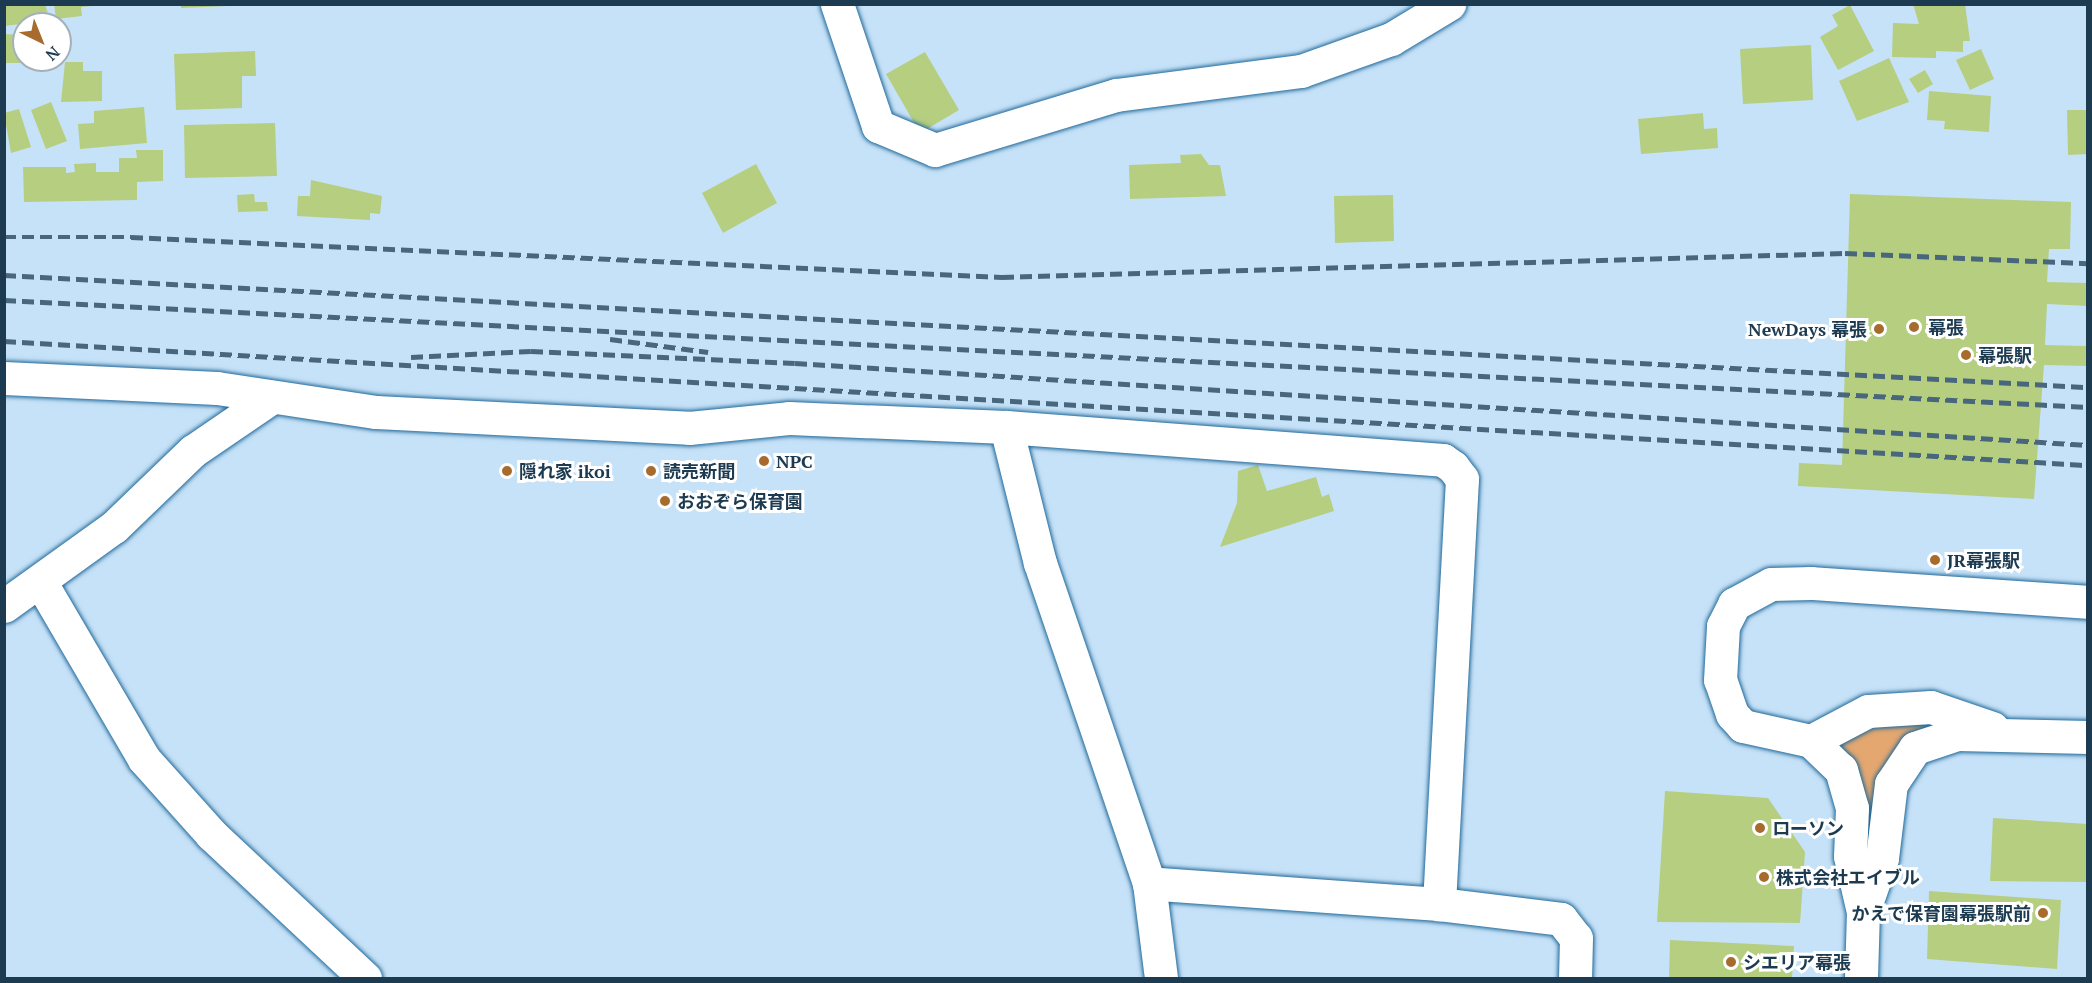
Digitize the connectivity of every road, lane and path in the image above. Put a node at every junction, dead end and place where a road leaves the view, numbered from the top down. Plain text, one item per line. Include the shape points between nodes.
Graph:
1 (837, 4) edge
2 (1449, 4) edge
3 (4, 378) edge
4 (272, 397) junction
5 (1005, 427) junction
6 (40, 581) junction
7 (2088, 602) edge
8 (4, 606) edge
9 (2010, 736) junction
10 (2088, 737) edge
11 (1811, 741) junction
12 (1149, 884) junction
13 (1439, 904) junction
14 (1863, 912) junction
15 (365, 978) edge
16 (1161, 978) edge
17 (1575, 978) edge
18 (1861, 978) edge

1 - 2 street via 878,126 935,150 1116,95 1320,66 1391,39
3 - 4 street via 217,388
4 - 5 street via 376,412 689,428 789,418
4 - 6 street via 194,451 114,527
5 - 12 street via 1040,563
5 - 13 street via 1443,460 1453,467 1462,479
6 - 8 street
6 - 15 street via 144,759 211,834
7 - 11 street via 1812,583 1771,584 1751,592 1734,604 1723,626 1723,699 1743,726
9 - 10 street
9 - 11 street via 1931,707 1868,711
9 - 14 street via 1957,734 1934,739 1915,748 1899,765 1891,784 1882,858
11 - 14 street via 1841,770 1848,791 1850,856
12 - 13 street
12 - 16 street
13 - 17 street via 1561,919 1576,938
14 - 18 street

